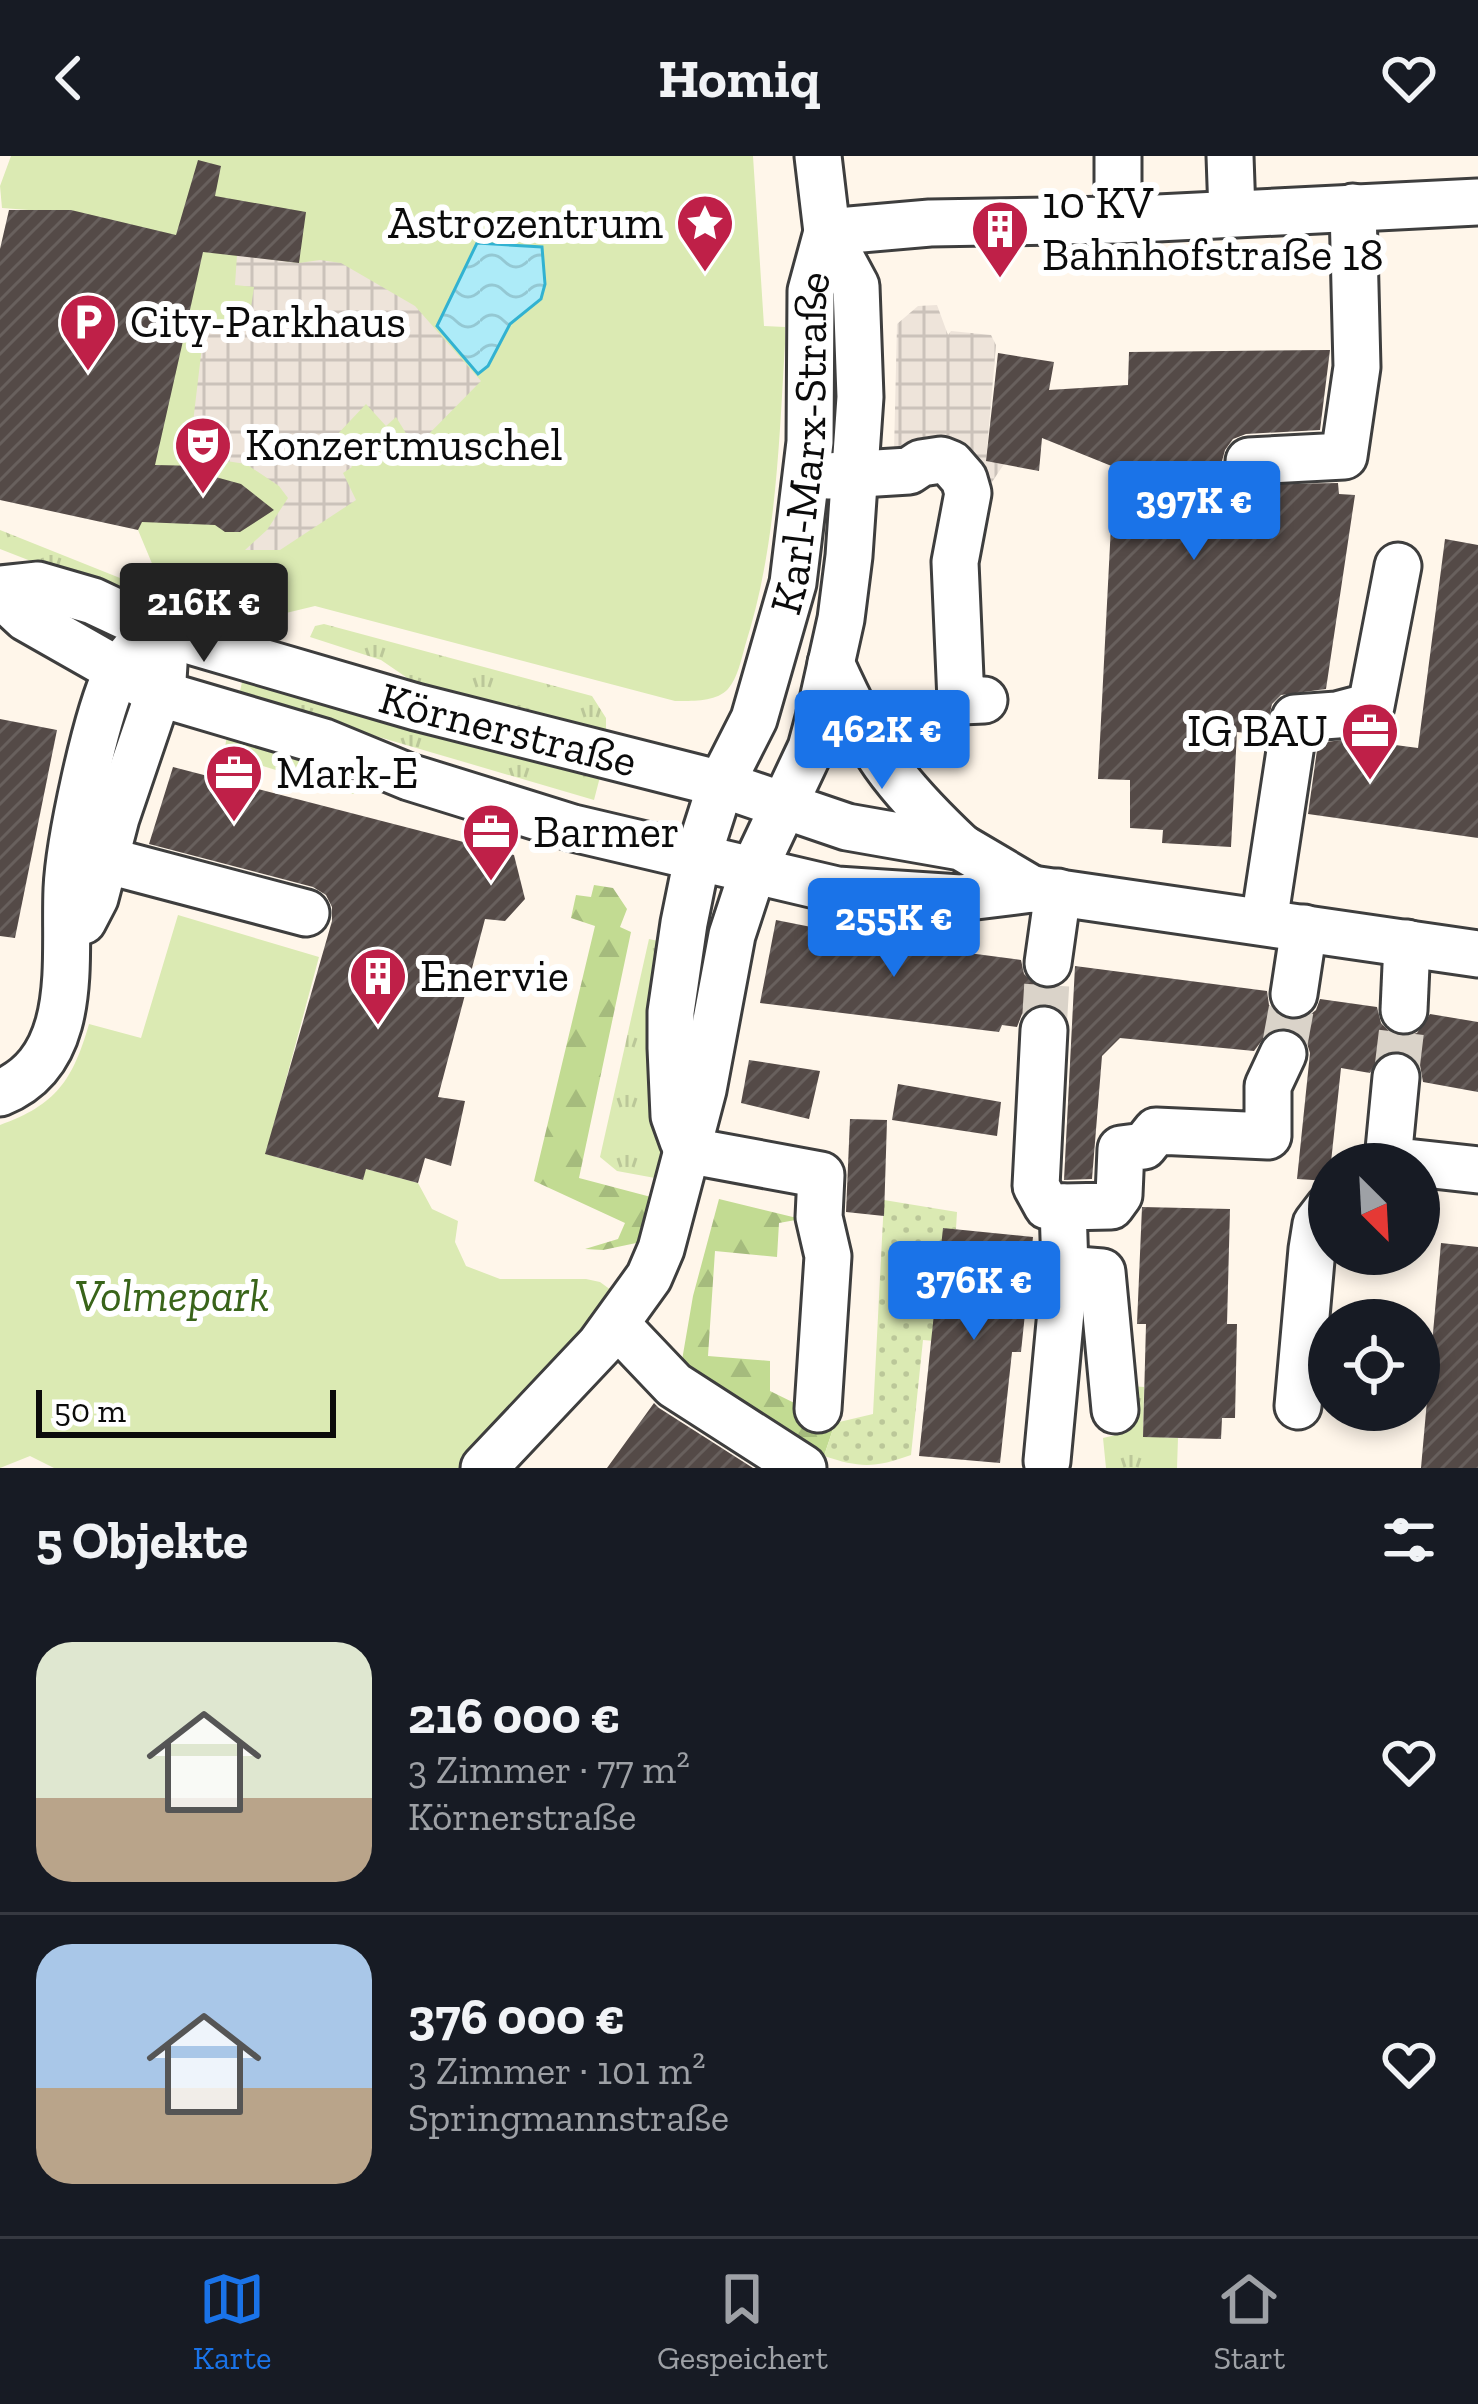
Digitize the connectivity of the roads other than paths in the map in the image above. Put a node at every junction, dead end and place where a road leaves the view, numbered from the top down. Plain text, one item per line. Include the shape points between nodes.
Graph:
1 (818, 156) edge
2 (1118, 156) edge
3 (1230, 156) edge
4 (1478, 202) edge
5 (1353, 208) junction
6 (1232, 213) junction
7 (1118, 220) junction
8 (827, 232) junction
9 (1249, 461) dead end
10 (857, 474) junction
11 (807, 476) junction
12 (1399, 566) dead end
13 (0, 591) edge
14 (159, 632) junction
15 (831, 664) junction
16 (116, 672) junction
17 (158, 693) junction
18 (984, 700) dead end
19 (721, 784) junction
20 (784, 804) junction
21 (961, 848) junction
22 (697, 859) junction
23 (105, 860) junction
24 (753, 871) junction
25 (1045, 890) junction
26 (306, 913) dead end
27 (1284, 925) junction
28 (1407, 943) junction
29 (69, 946) junction
30 (1478, 954) edge
31 (1048, 963) tunnel mouth
32 (1294, 994) tunnel mouth
33 (1404, 1010) tunnel mouth
34 (1044, 1030) tunnel mouth
35 (1283, 1054) tunnel mouth
36 (1396, 1077) tunnel mouth
37 (0, 1093) edge
38 (686, 1150) junction
39 (1478, 1170) edge
40 (1063, 1207) junction
41 (1065, 1269) junction
42 (1310, 1275) edge
43 (616, 1324) junction
44 (1298, 1406) dead end
45 (818, 1409) dead end
46 (1114, 1410) dead end
47 (1047, 1462) dead end
48 (484, 1468) edge
49 (803, 1468) edge

1 - 8 street, Karl-Marx-Straße
2 - 7 street
3 - 6 street
4 - 5 street
5 - 6 street
5 - 9 street via 1357,367 1344,456
6 - 7 street
7 - 8 street
8 - 10 street, Karl-Marx-Straße via 856,286
8 - 11 street, Karl-Marx-Straße via 811,291
10 - 11 street
10 - 15 street, Karl-Marx-Straße
10 - 18 street via 951,464 964,479 955,562 961,701
11 - 19 street, Karl-Marx-Straße via 776,651
12 - 27 street via 1371,706 1295,718
13 - 14 street, Körnerstraße via 38,585
13 - 16 street, Körnerstraße via 26,618
14 - 16 street
14 - 17 street
14 - 19 street, Körnerstraße
15 - 20 street, Karl-Marx-Straße via 811,748
15 - 21 street via 881,763
16 - 17 street, Körnerstraße
16 - 29 street via 67,887
17 - 22 street, Körnerstraße via 324,742 409,777
17 - 23 street
19 - 20 street, Körnerstraße
19 - 22 street
20 - 21 street, Körnerstraße via 847,827
20 - 24 street, Karl-Marx-Straße
21 - 25 street, Körnerstraße
22 - 24 street, Körnerstraße
22 - 38 street via 671,1012 674,1116
23 - 26 street
23 - 29 street
24 - 25 street, Körnerstraße via 891,896
24 - 38 street, Karl-Marx-Straße
25 - 27 street, Körnerstraße
25 - 31 street
27 - 28 street, Körnerstraße
27 - 32 street
28 - 30 street, Körnerstraße
28 - 33 street
29 - 37 street via 55,1039 28,1077
34 - 40 street via 1036,1186 1047,1206
35 - 40 street via 1268,1086 1268,1136 1156,1131 1144,1146 1121,1149 1111,1206
36 - 39 street via 1388,1160
38 - 43 street, Karl-Marx-Straße via 662,1249
38 - 45 street via 821,1175 819,1217 829,1256
40 - 41 street
41 - 46 street via 1102,1272
41 - 47 street
42 - 44 street
43 - 48 street, Karl-Marx-Straße
43 - 49 street via 674,1385

